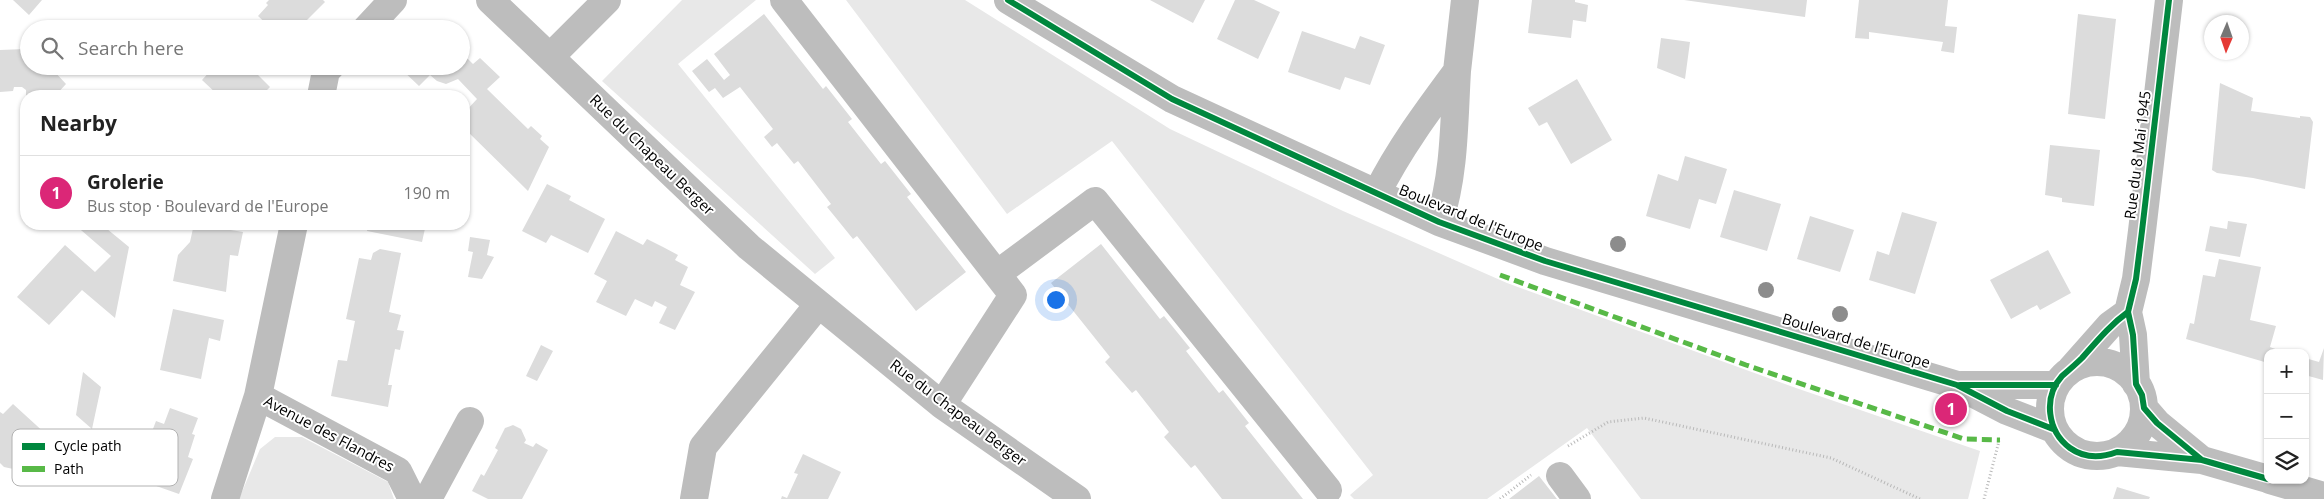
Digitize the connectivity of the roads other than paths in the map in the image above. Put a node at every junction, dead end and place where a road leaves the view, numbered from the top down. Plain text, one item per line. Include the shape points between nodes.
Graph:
1 (393, 0) edge
2 (490, 0) edge
3 (607, 0) edge
4 (784, 0) edge
5 (1008, 0) edge
6 (1465, 0) edge
7 (2169, 0) edge
8 (374, 20) edge
9 (550, 57) junction
10 (1456, 71) junction
11 (325, 75) edge
12 (322, 90) edge
13 (1377, 193) junction
14 (1440, 222) junction
15 (293, 230) edge
16 (997, 274) junction
17 (818, 305) junction
18 (2128, 312) junction
19 (2064, 377) junction
20 (1957, 385) junction
21 (258, 396) junction
22 (2140, 396) junction
23 (942, 405) junction
24 (470, 421) dead end
25 (2053, 429) junction
26 (2117, 452) junction
27 (2202, 460) junction
28 (1554, 468) road end
29 (2264, 479) edge
30 (2283, 484) edge
31 (1328, 490) dead end
32 (1068, 496) edge
33 (2324, 496) edge
34 (225, 499) edge
35 (412, 499) edge
36 (423, 499) edge
37 (694, 499) edge
38 (1577, 499) edge

1 - 8 street
2 - 9 street, Rue du Chapeau Berger
3 - 9 street
4 - 16 street
5 - 13 street, Boulevard de l'Europe via 1172,99
6 - 10 street
7 - 18 street, Rue du 8 Mai 1945 via 2140,250
9 - 17 street, Rue du Chapeau Berger via 749,247
10 - 13 street via 1421,119
10 - 14 street via 1454,132 1446,200
11 - 12 street
13 - 14 street, Boulevard de l'Europe
14 - 20 street, Boulevard de l'Europe via 1545,262
15 - 21 street, Avenue des Flandres
16 - 23 street via 1013,295
16 - 31 street via 1095,201
17 - 23 street, Rue du Chapeau Berger
17 - 37 street via 703,447
18 - 19 street via 2110,325
18 - 22 street, Rue du 8 Mai 1945
19 - 20 street, Boulevard de l'Europe
19 - 22 street via 2094,362 2106,363 2118,367
19 - 25 street via 2049,406
20 - 25 street, Boulevard de l'Europe via 2007,412
21 - 34 street, Avenue des Flandres
21 - 35 street, Avenue des Flandres via 398,471
22 - 26 street via 2142,422 2128,445
22 - 27 street via 2157,423
23 - 32 street, Rue du Chapeau Berger
24 - 36 street via 429,497
25 - 26 street via 2064,444 2080,454 2099,457
26 - 27 street
27 - 29 street
28 - 38 street
30 - 33 street

